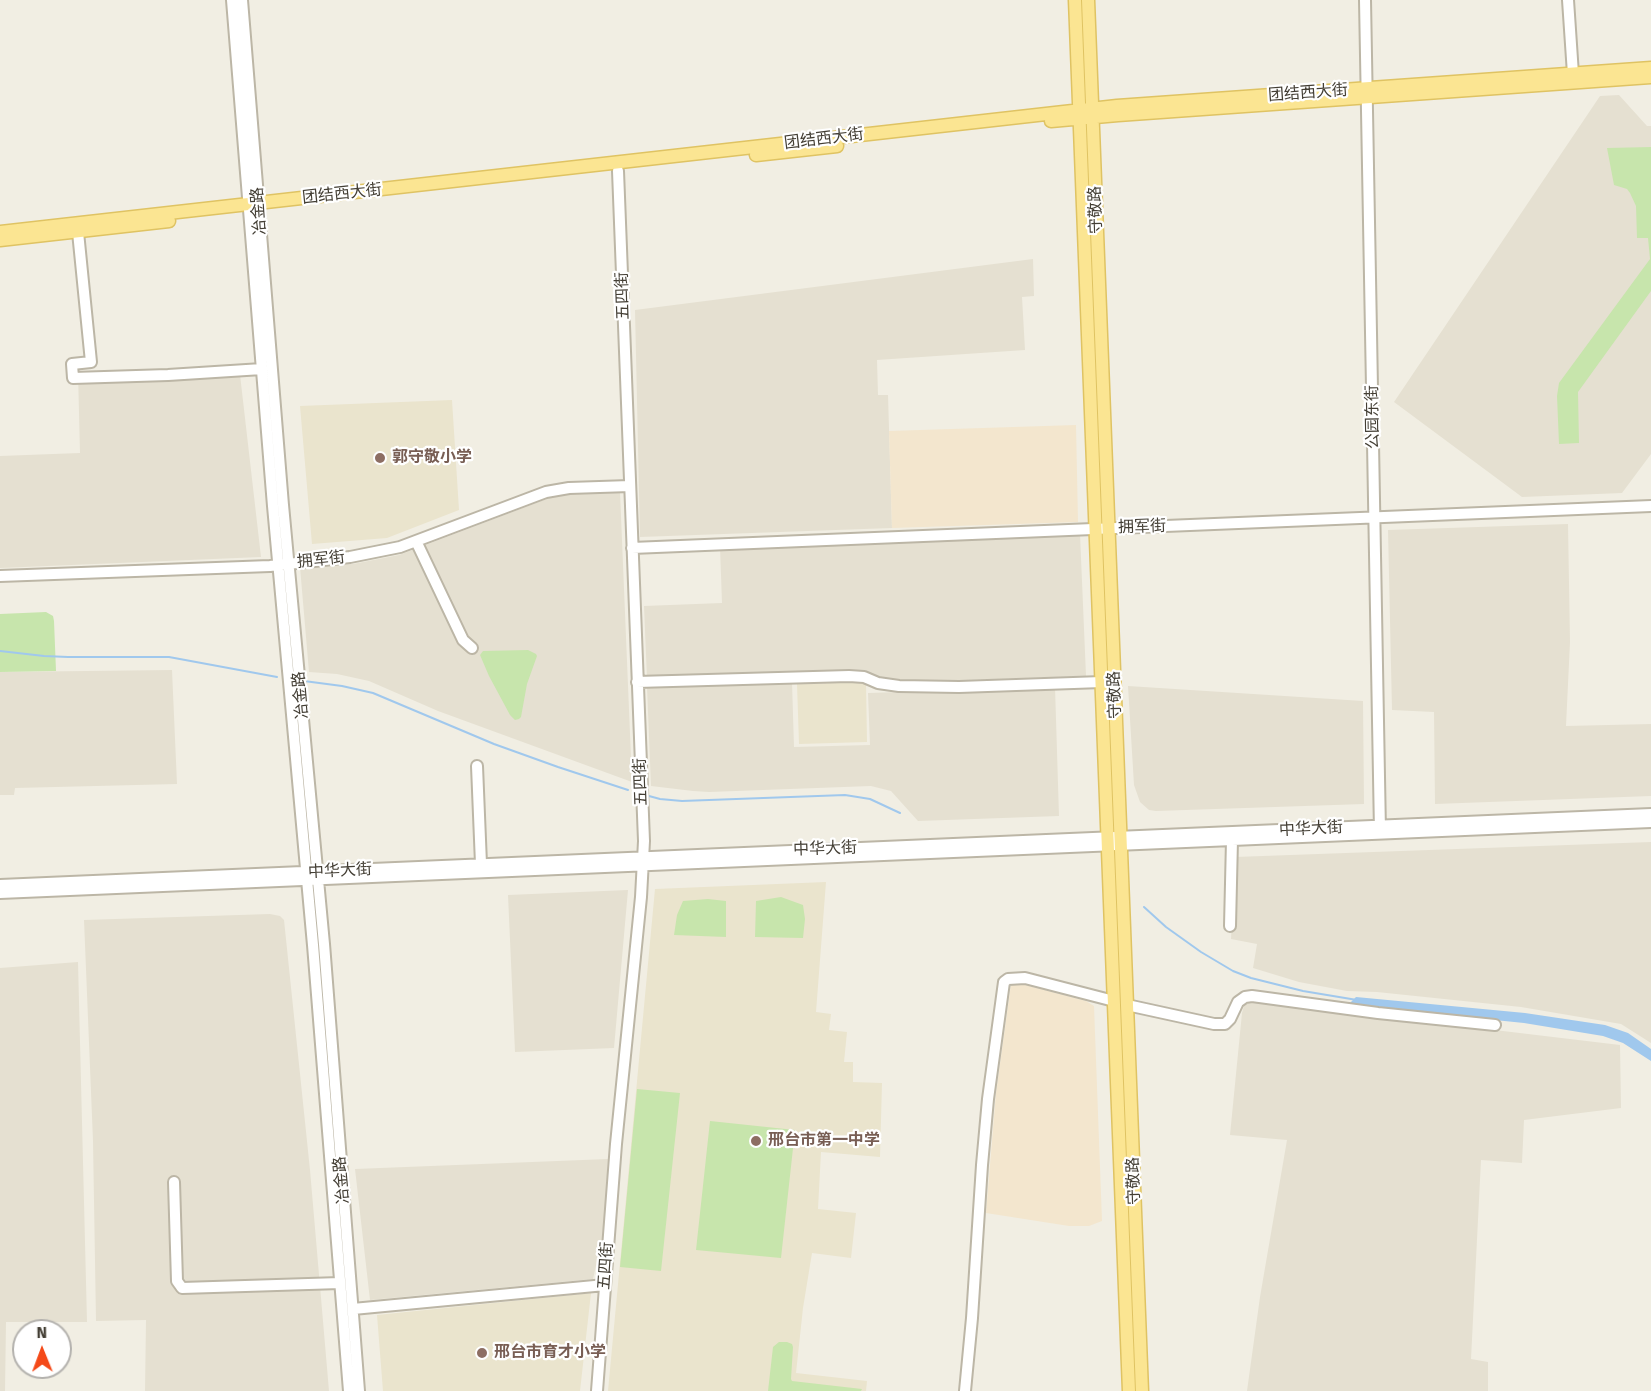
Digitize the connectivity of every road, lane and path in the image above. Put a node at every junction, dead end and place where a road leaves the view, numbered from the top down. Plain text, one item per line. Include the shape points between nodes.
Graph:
1 (232, 0) edge
2 (242, 0) edge
3 (1075, 0) edge
4 (1088, 0) edge
5 (1365, 0) edge
6 (1568, 0) edge
7 (1651, 68) edge
8 (1573, 74) junction
9 (1651, 77) edge
10 (1367, 93) junction
11 (1086, 114) junction
12 (618, 171) junction
13 (254, 208) junction
14 (0, 232) edge
15 (78, 232) junction
16 (0, 240) edge
17 (262, 369) junction
18 (630, 486) junction
19 (1651, 506) edge
20 (1374, 518) junction
21 (1102, 529) junction
22 (416, 541) junction
23 (632, 548) junction
24 (283, 564) junction
25 (0, 576) edge
26 (472, 648) dead end
27 (637, 682) junction
28 (1102, 682) junction
29 (477, 766) dead end
30 (1651, 814) edge
31 (1651, 822) edge
32 (1380, 830) junction
33 (1232, 840) junction
34 (1114, 841) junction
35 (643, 861) junction
36 (482, 864) junction
37 (312, 876) junction
38 (0, 885) edge
39 (0, 893) edge
40 (1230, 926) dead end
41 (1114, 1001) junction
42 (1127, 1005) junction
43 (1495, 1025) dead end
44 (174, 1182) dead end
45 (340, 1283) junction
46 (605, 1285) junction
47 (352, 1309) junction
48 (349, 1391) edge
49 (359, 1391) edge
50 (597, 1391) edge
51 (965, 1391) edge
52 (1129, 1391) edge
53 (1142, 1391) edge

1 - 13 street, 冶金路
2 - 13 street, 冶金路
3 - 11 main road, 守敬路
4 - 11 main road, 守敬路
5 - 10 street, 公园东街
6 - 8 street
7 - 8 main road, 团结西大街
8 - 10 main road, 团结西大街
9 - 10 main road, 团结西大街
10 - 11 main road, 团结西大街
10 - 20 street, 公园东街
11 - 12 main road, 团结西大街
11 - 13 main road, 团结西大街
11 - 21 main road, 守敬路
12 - 13 main road, 团结西大街
12 - 18 street, 五四街
13 - 14 main road, 团结西大街
13 - 15 main road, 团结西大街
13 - 17 street, 冶金路
13 - 24 street, 冶金路
15 - 16 main road, 团结西大街
15 - 17 street via 91,362 72,364 73,378
17 - 24 street, 冶金路
18 - 22 street, 拥军街 via 546,492
18 - 23 street, 五四街
19 - 20 street, 拥军街
20 - 21 street, 拥军街
20 - 32 street, 公园东街
21 - 23 street, 拥军街
21 - 28 main road, 守敬路
21 - 34 main road, 守敬路
22 - 24 street, 拥军街 via 350,557
22 - 26 street via 464,640
23 - 27 street, 五四街
24 - 25 street, 拥军街
24 - 37 street, 冶金路
27 - 28 street via 849,676 899,686
27 - 35 street, 五四街
28 - 34 main road, 守敬路
29 - 36 street
30 - 32 street, 中华大街
31 - 32 street, 中华大街
32 - 33 street, 中华大街
32 - 34 street, 中华大街
33 - 34 street, 中华大街
33 - 40 street
34 - 35 street, 中华大街
34 - 41 main road, 守敬路
34 - 42 main road, 守敬路
35 - 36 street, 中华大街
35 - 37 street, 中华大街
35 - 46 street, 五四街
36 - 37 street, 中华大街
37 - 38 street, 中华大街
37 - 39 street, 中华大街
37 - 45 street, 冶金路
37 - 47 street, 冶金路
41 - 51 street via 1025,978 1004,982 988,1099
41 - 52 main road, 守敬路
42 - 43 street via 1226,1024 1238,1002 1252,996
42 - 53 main road, 守敬路
44 - 45 street via 177,1281 182,1288
45 - 48 street, 冶金路
46 - 47 street
46 - 50 street, 五四街
47 - 49 street, 冶金路

